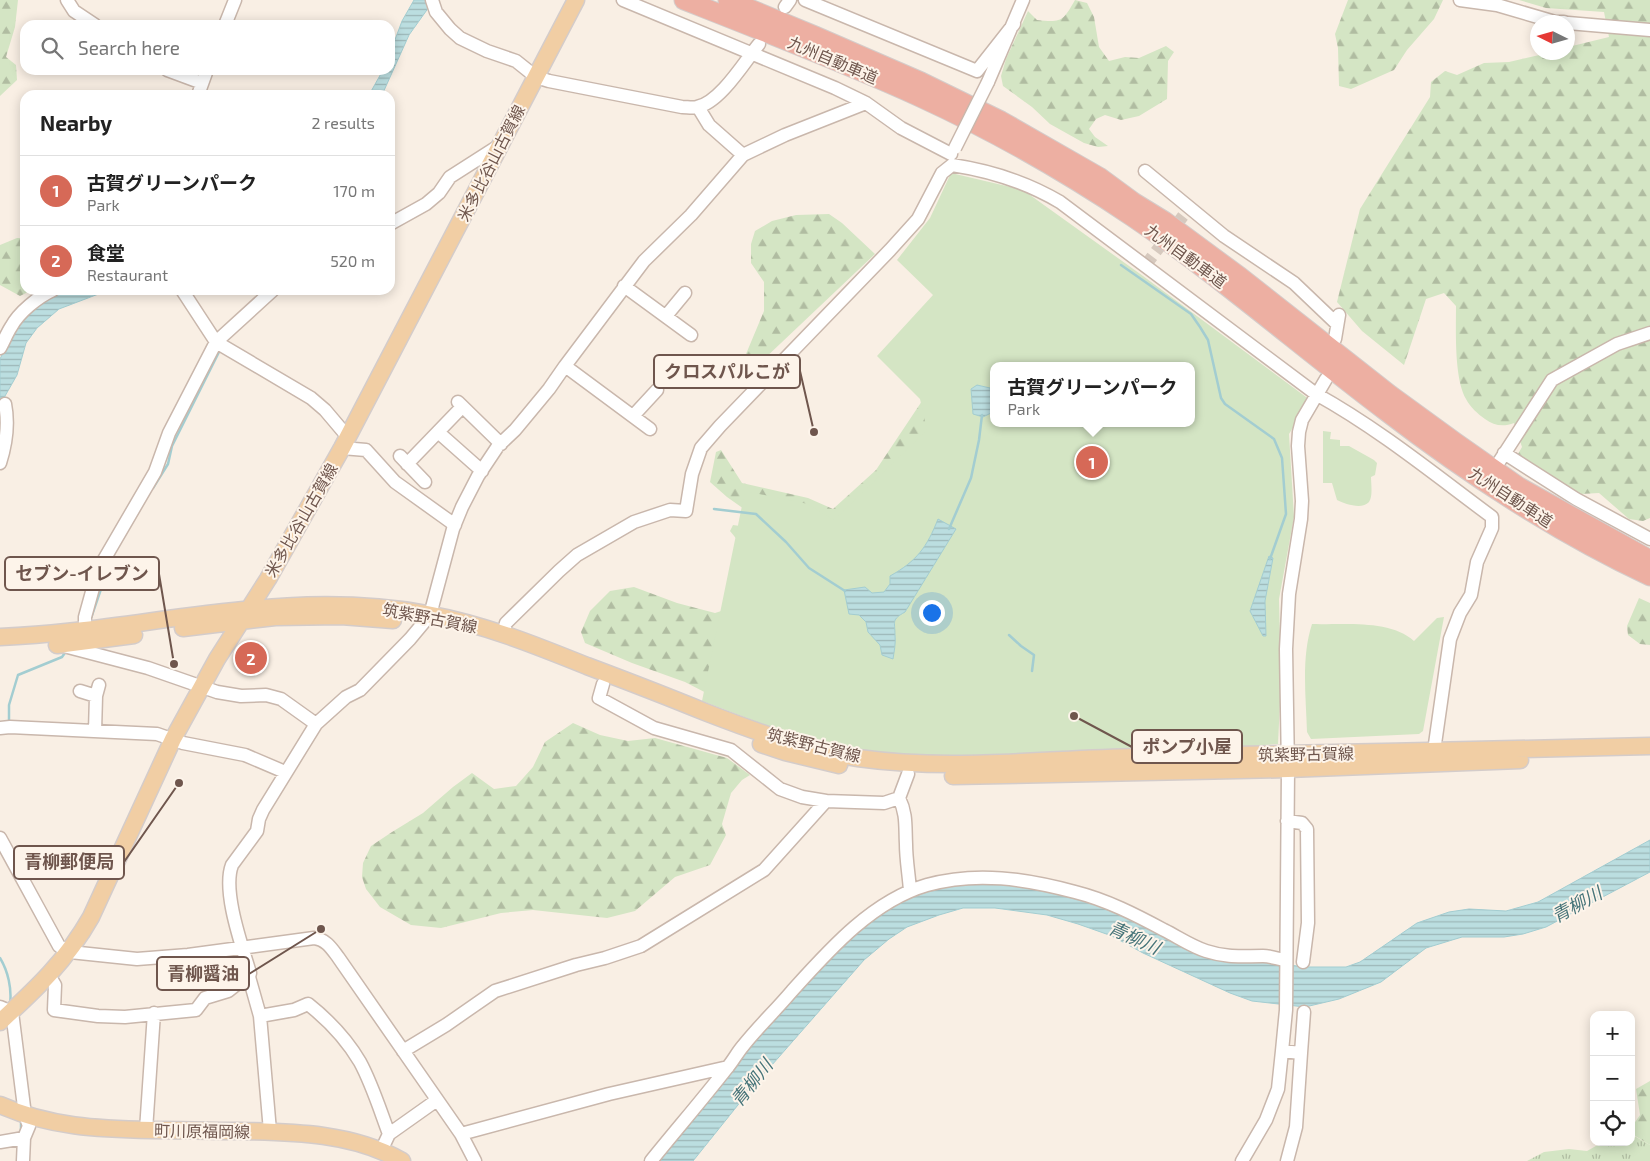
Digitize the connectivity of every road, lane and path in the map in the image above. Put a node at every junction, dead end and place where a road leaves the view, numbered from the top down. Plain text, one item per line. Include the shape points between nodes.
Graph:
1 (67, 0) edge
2 (235, 0) edge
3 (576, 0) edge
4 (623, 0) edge
5 (684, 0) edge
6 (728, 0) edge
7 (805, 0) edge
8 (1023, 0) edge
9 (1460, 0) edge
10 (433, 1) edge
11 (1531, 15) edge
12 (88, 20) edge
13 (227, 20) edge
14 (1014, 24) junction
15 (1575, 24) edge
16 (1650, 30) edge
17 (755, 49) junction
18 (176, 75) edge
19 (205, 75) edge
20 (536, 77) junction
21 (200, 89) edge
22 (866, 103) junction
23 (698, 107) junction
24 (500, 145) junction
25 (743, 155) junction
26 (953, 155) junction
27 (1146, 170) dead end
28 (395, 221) edge
29 (624, 286) junction
30 (685, 293) dead end
31 (43, 295) edge
32 (185, 295) edge
33 (268, 295) edge
34 (666, 316) junction
35 (1650, 333) edge
36 (691, 335) dead end
37 (1335, 339) dead end
38 (216, 342) junction
39 (0, 348) edge
40 (564, 366) junction
41 (1326, 379) dead end
42 (657, 390) dead end
43 (1316, 394) junction
44 (5, 404) dead end
45 (633, 416) junction
46 (650, 429) dead end
47 (438, 432) junction
48 (344, 442) junction
49 (501, 444) junction
50 (0, 463) edge
51 (482, 471) junction
52 (426, 482) dead end
53 (455, 525) junction
54 (1650, 539) edge
55 (1650, 560) edge
56 (1650, 576) edge
57 (268, 579) junction
58 (287, 605) junction
59 (244, 615) junction
60 (426, 619) junction
61 (203, 626) junction
62 (85, 630) junction
63 (503, 634) junction
64 (0, 637) edge
65 (59, 645) junction
66 (0, 649) edge
67 (217, 659) junction
68 (603, 684) junction
69 (202, 685) junction
70 (80, 691) dead end
71 (316, 724) junction
72 (0, 728) edge
73 (95, 731) junction
74 (173, 739) junction
75 (1650, 746) edge
76 (1434, 750) junction
77 (1650, 756) edge
78 (1288, 761) junction
79 (286, 772) junction
80 (908, 774) junction
81 (899, 798) junction
82 (826, 801) junction
83 (1287, 821) junction
84 (0, 838) edge
85 (910, 891) junction
86 (243, 948) junction
87 (70, 952) junction
88 (1303, 962) dead end
89 (1285, 963) junction
90 (50, 975) junction
91 (249, 977) junction
92 (1304, 1012) dead end
93 (154, 1013) junction
94 (4, 1014) edge
95 (260, 1016) junction
96 (403, 1051) junction
97 (1282, 1051) junction
98 (1301, 1053) junction
99 (728, 1067) junction
100 (437, 1100) junction
101 (0, 1105) edge
102 (26, 1115) junction
103 (146, 1130) junction
104 (270, 1132) junction
105 (389, 1134) junction
106 (461, 1134) junction
107 (24, 1138) junction
108 (0, 1142) edge
109 (381, 1151) junction
110 (23, 1161) edge
111 (402, 1161) edge
112 (475, 1161) edge
113 (651, 1161) edge
114 (1242, 1161) edge
115 (1287, 1161) edge

1 - 12 street via 74,11
2 - 13 street
3 - 20 main road, 米多比谷山古賀線
4 - 17 street
5 - 56 highway, 九州自動車道 via 922,98 1006,140 1070,177 1213,275 1385,411 1516,503
6 - 55 highway, 九州自動車道 via 921,82 1001,121 1099,177 1240,276 1390,396 1519,488
7 - 14 street via 977,71
8 - 14 street
9 - 11 street via 1497,5
10 - 20 street via 436,12 460,38 516,61
14 - 26 street, bridge
15 - 16 street
17 - 22 street
17 - 23 street via 723,90
18 - 21 street
19 - 21 street
20 - 23 street via 672,105
20 - 24 main road, 米多比谷山古賀線
22 - 25 street
22 - 26 street via 901,128
23 - 25 street via 709,125
24 - 28 street via 450,177 426,204
24 - 48 main road, 米多比谷山古賀線
25 - 29 street
26 - 43 street via 1035,188 1060,202
26 - 63 street via 918,218 701,448 692,474 686,511 670,510 634,522 577,555 506,622
27 - 37 street via 1187,211 1294,283 1338,320
29 - 34 street
29 - 40 street
30 - 34 street
31 - 39 street via 12,325
32 - 38 street
33 - 38 street
34 - 36 street
35 - 54 street via 1617,344 1552,380 1501,458
38 - 48 street via 310,398 325,410
38 - 62 street via 169,433 155,472 98,570 85,617
40 - 45 street
40 - 49 street via 543,396
41 - 43 street
42 - 45 street
43 - 76 street via 1478,500 1492,517 1471,594 1450,638
43 - 78 street via 1299,432 1302,519 1287,626
44 - 50 street via 5,443
45 - 46 street
47 - 49 street via 460,404
47 - 51 street
47 - 52 street via 404,460
48 - 53 street via 366,450 395,482
48 - 57 main road, 米多比谷山古賀線
49 - 51 street
51 - 53 street
53 - 60 street
57 - 58 main road via 272,594
57 - 59 main road, 米多比谷山古賀線
58 - 59 main road, 筑紫野古賀線
58 - 60 main road, 筑紫野古賀線 via 352,605 400,610
59 - 60 main road, 筑紫野古賀線
59 - 61 main road, 筑紫野古賀線
59 - 62 main road, 筑紫野古賀線
59 - 67 main road, 米多比谷山古賀線
60 - 63 main road, 筑紫野古賀線 via 474,625
60 - 68 main road, 筑紫野古賀線
60 - 71 street via 360,690 346,697
61 - 65 main road, 筑紫野古賀線
61 - 67 main road via 214,633 217,640
62 - 64 main road, 筑紫野古賀線
63 - 78 main road, 筑紫野古賀線 via 734,723 784,740 856,757 953,765 1117,758
65 - 66 main road, 筑紫野古賀線
65 - 69 street
67 - 69 main road, 米多比谷山古賀線
68 - 80 main road, 筑紫野古賀線 via 785,752 850,767
68 - 82 street via 599,698 646,724 731,750 780,789
69 - 71 street via 217,692 281,699
69 - 74 main road, 米多比谷山古賀線
70 - 73 street via 98,691
71 - 79 street
72 - 73 street
73 - 74 street via 158,734
74 - 79 street via 245,755
74 - 87 main road, 米多比谷山古賀線 via 91,917
75 - 76 main road, 筑紫野古賀線
76 - 78 main road, 筑紫野古賀線
77 - 78 main road, 筑紫野古賀線
78 - 80 main road, 筑紫野古賀線 via 962,776
78 - 83 street
79 - 86 street via 263,810 256,831 230,870 232,908
80 - 81 street
81 - 82 street via 884,803
81 - 85 street via 906,816
82 - 96 street via 764,870 641,946 495,991
83 - 88 street via 1302,823 1306,829 1308,924
83 - 89 street
84 - 87 street via 59,946
85 - 89 street via 950,880 977,877 1032,882 1078,893 1128,911 1203,950 1224,956 1264,956
85 - 99 street via 889,902 847,934 819,961
86 - 87 street via 137,959
86 - 91 street
86 - 96 street via 319,938 338,957
87 - 90 main road, 米多比谷山古賀線
89 - 97 street
90 - 93 street via 55,985 54,1010 125,1017
90 - 94 main road, 米多比谷山古賀線
91 - 93 street via 228,991 205,998 196,1010
91 - 95 street
92 - 98 street
93 - 103 street
94 - 102 street
95 - 104 street
95 - 105 street via 308,1004 315,1010 348,1044 360,1062
96 - 100 street
97 - 98 street
97 - 114 street via 1278,1090 1266,1120
98 - 115 street via 1296,1127
99 - 106 street via 609,1094
99 - 113 street
100 - 105 street
100 - 106 street
101 - 102 main road, 町川原福岡線
102 - 103 main road, 町川原福岡線 via 64,1125
102 - 107 street via 28,1126
103 - 104 main road, 町川原福岡線
104 - 109 main road, 町川原福岡線 via 331,1137
105 - 109 street
106 - 112 street
107 - 108 street
107 - 110 street
109 - 111 main road, 町川原福岡線

